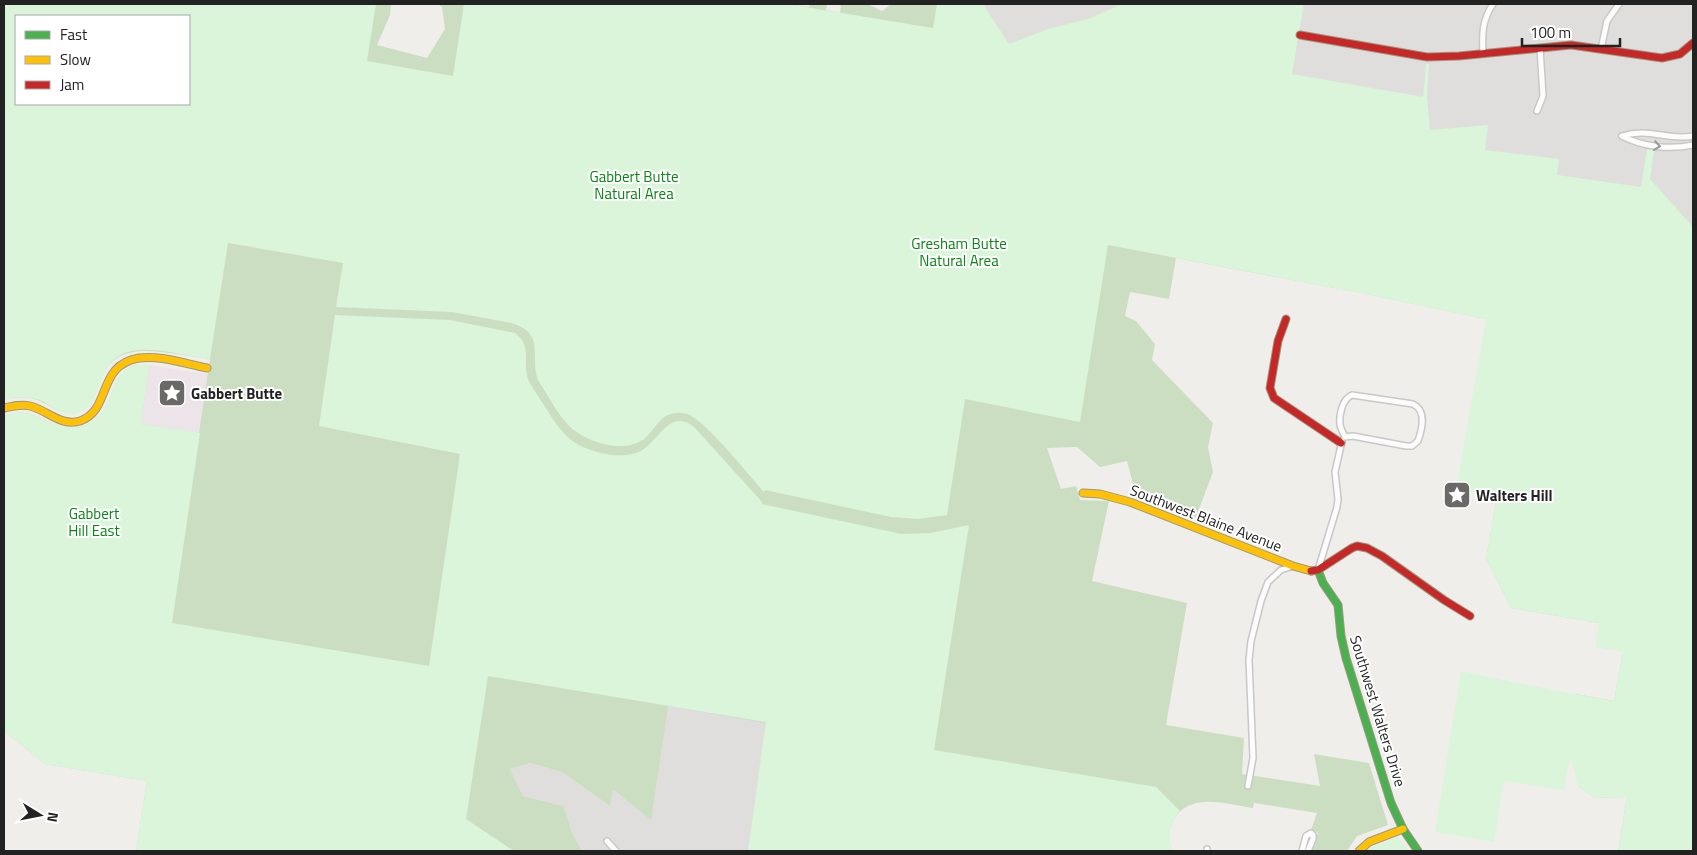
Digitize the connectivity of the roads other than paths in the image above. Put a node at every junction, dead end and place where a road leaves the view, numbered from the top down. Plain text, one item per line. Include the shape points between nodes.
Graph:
1 (1493, 4) edge
2 (1619, 4) edge
3 (1300, 36) dead end
4 (1693, 43) edge
5 (1540, 48) junction
6 (1601, 49) junction
7 (1483, 54) junction
8 (1537, 111) dead end
9 (1693, 136) edge
10 (1693, 145) edge
11 (1286, 319) dead end
12 (207, 368) dead end
13 (4, 408) edge
14 (1343, 440) junction
15 (1083, 493) dead end
16 (1293, 566) junction
17 (1318, 570) junction
18 (1470, 616) dead end
19 (1248, 786) dead end
20 (1403, 830) junction
21 (607, 842) dead end
22 (616, 851) edge
23 (1302, 851) edge
24 (1308, 851) edge
25 (1359, 851) edge
26 (1418, 851) edge

1 - 7 street via 1486,14
2 - 6 street via 1607,21
3 - 7 street via 1419,56
4 - 6 street via 1680,54 1662,58
5 - 6 street via 1572,45
5 - 7 street
5 - 8 street via 1544,96
9 -> 10 street via 1635,131 1622,136 1634,142 1663,147
11 - 14 street via 1278,342 1270,388 1272,394
12 - 13 street via 150,358 122,363 108,378 95,411 88,418 69,423 32,406
14 - 14 street via 1353,436 1412,446 1418,441 1423,415 1414,404 1352,395 1344,401 1340,423
14 - 17 street via 1335,472 1337,507
15 - 16 street, Southwest Blaine Avenue via 1130,502
16 - 17 street, Southwest Blaine Avenue
16 - 19 street via 1281,570 1268,582 1251,641 1253,758
17 - 18 street via 1352,548 1367,548
17 - 20 street, Southwest Walters Drive via 1338,605 1346,658 1391,803
20 - 25 street via 1369,842
20 - 26 street, Southwest Walters Drive
21 - 22 street
23 - 24 street via 1306,836 1310,834 1313,839

